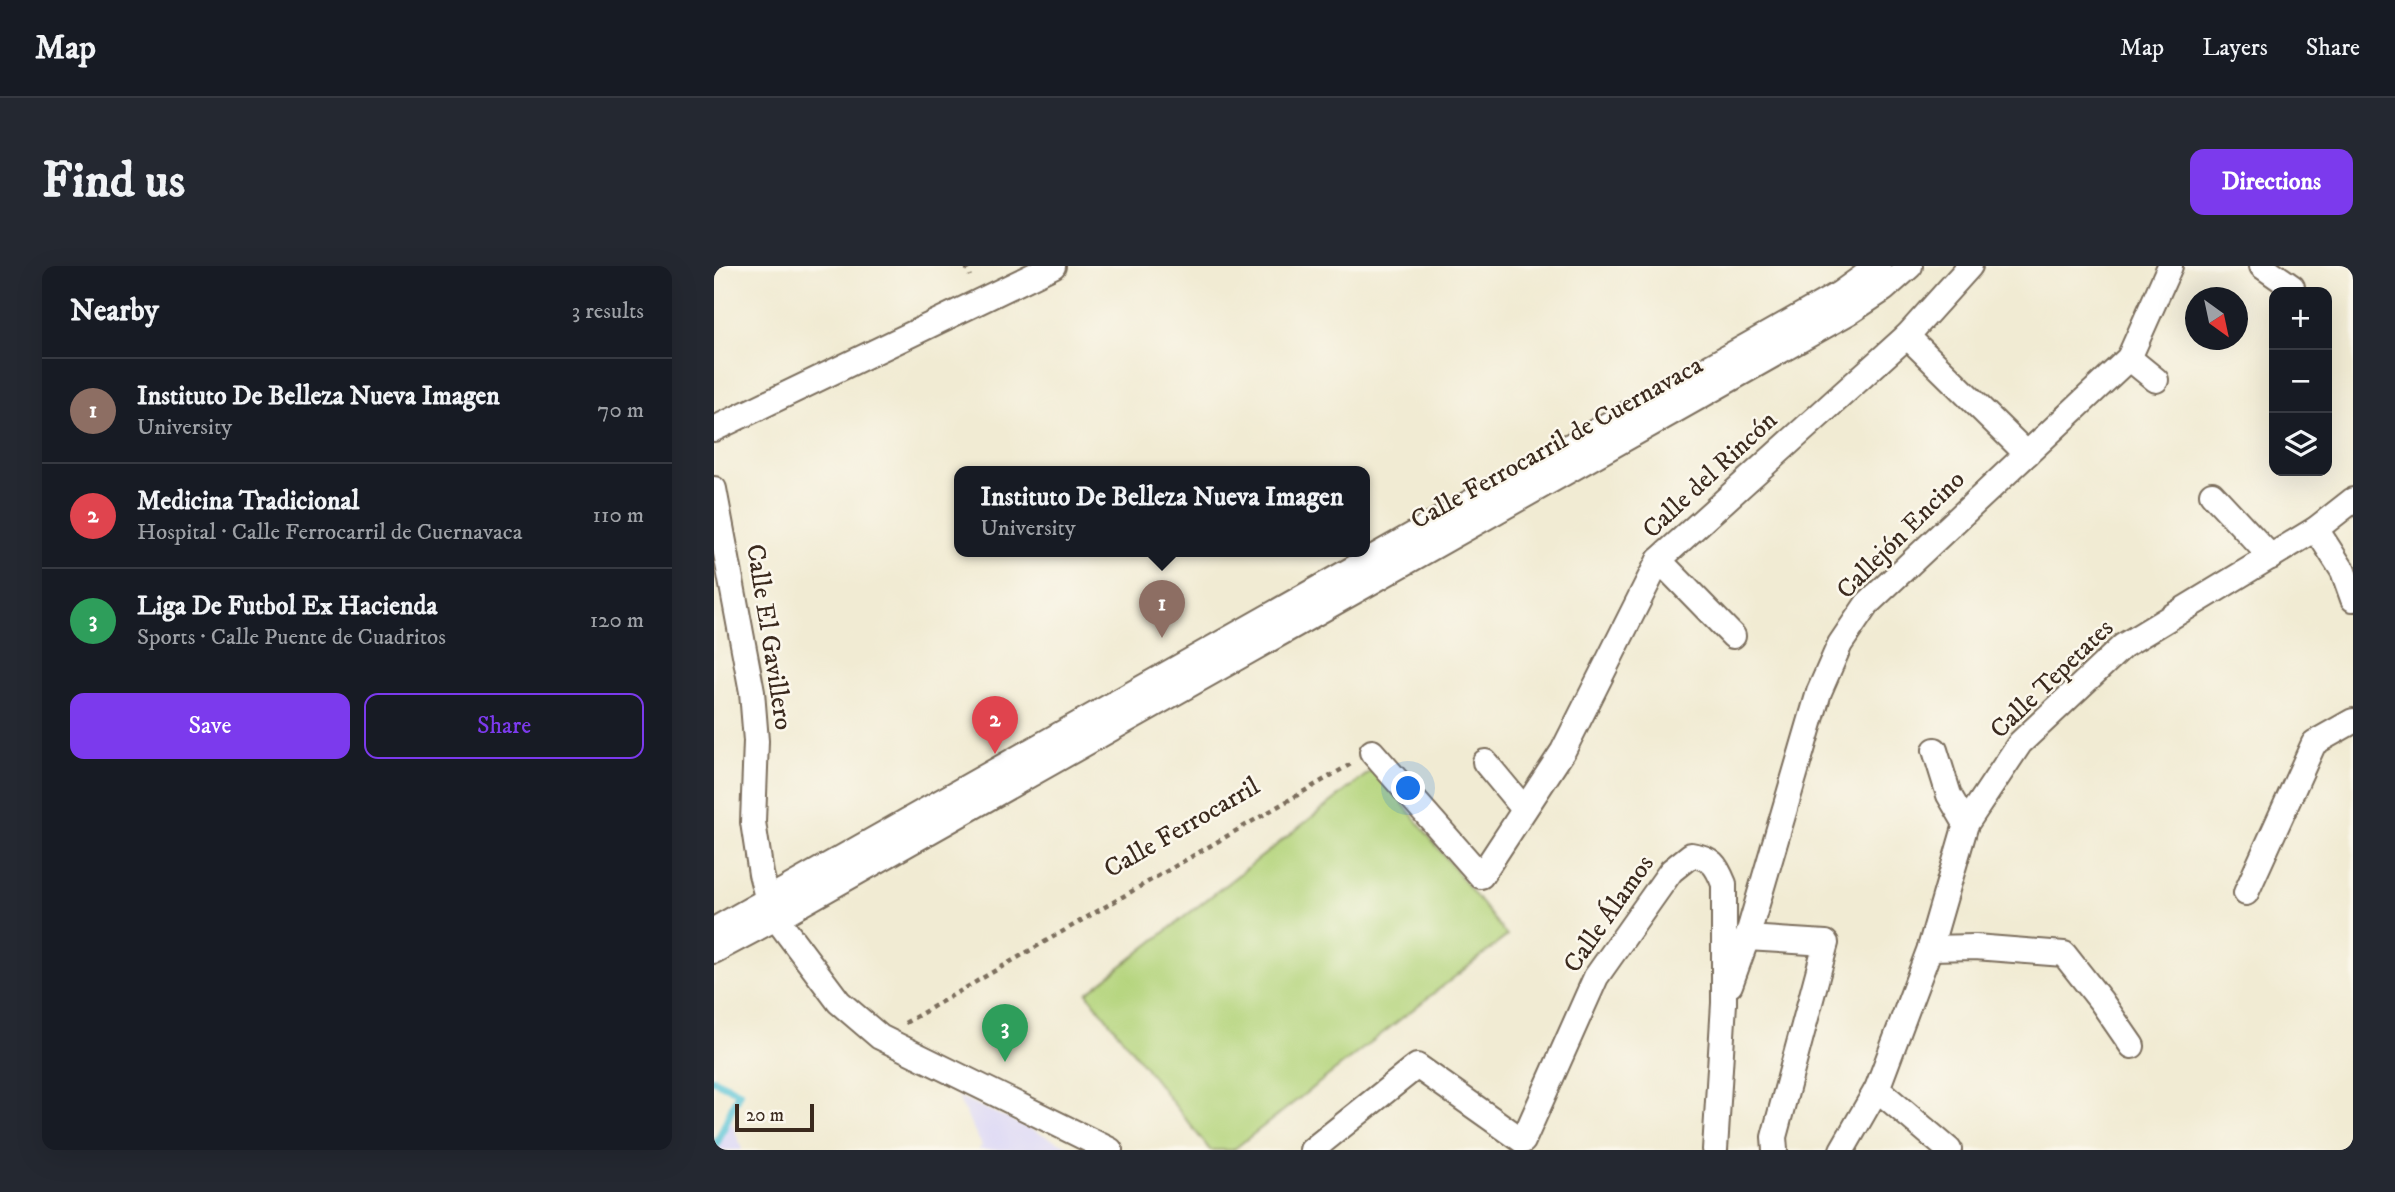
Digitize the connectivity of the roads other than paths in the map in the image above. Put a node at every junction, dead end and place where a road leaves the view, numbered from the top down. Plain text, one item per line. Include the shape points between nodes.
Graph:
1 (1053, 266) edge
2 (1878, 266) edge
3 (1910, 266) edge
4 (1970, 266) edge
5 (2170, 266) edge
6 (2262, 266) edge
7 (2292, 287) dead end
8 (1907, 336) junction
9 (2129, 358) junction
10 (2156, 380) dead end
11 (714, 429) edge
12 (2027, 454) junction
13 (714, 489) edge
14 (2213, 494) dead end
15 (2353, 500) edge
16 (2316, 529) junction
17 (2270, 557) junction
18 (1659, 560) junction
19 (2353, 598) edge
20 (1733, 636) dead end
21 (2353, 721) edge
22 (1935, 750) dead end
23 (1372, 752) road end
24 (1485, 762) dead end
25 (1524, 808) junction
26 (1966, 824) junction
27 (2246, 893) dead end
28 (772, 909) junction
29 (714, 930) edge
30 (1747, 938) junction
31 (1930, 948) junction
32 (714, 951) edge
33 (1724, 1003) junction
34 (2132, 1045) dead end
35 (1877, 1089) junction
36 (1110, 1150) edge
37 (1312, 1150) edge
38 (1715, 1150) edge
39 (1775, 1150) edge
40 (1842, 1150) edge
41 (1949, 1150) edge

1 - 11 street
2 - 28 street, Calle Ferrocarril de Cuernavaca via 1839,294
3 - 28 street, Calle Ferrocarril de Cuernavaca via 1851,311
4 - 8 street, Calle del Rincón
5 - 9 street, Callejón Encino
6 - 7 street
8 - 12 street
8 - 18 street, Calle del Rincón
9 - 10 street
9 - 12 street, Callejón Encino
12 - 30 street, Callejón Encino via 1867,604 1840,644 1819,692
13 - 28 street, Calle El Gavillero via 752,692 756,741 753,822
14 - 17 street
15 - 16 street, Calle Tepetates
16 - 17 street, Calle Tepetates
16 - 19 street via 2343,571
17 - 26 street, Calle Tepetates via 2123,646 2020,743
18 - 20 street
18 - 25 street, Calle del Rincón via 1563,751
21 - 27 street via 2314,743
22 - 26 street via 1949,795
23 - 25 street, Calle del Rincón via 1481,876
24 - 25 street
26 - 31 street, Calle Tepetates
28 - 29 street, Calle Ferrocarril de Cuernavaca
28 - 32 street, Calle Ferrocarril de Cuernavaca
28 - 36 street via 839,1002 880,1037
30 - 33 street, Callejón Encino
30 - 39 street via 1826,943 1774,1137
31 - 34 street via 2064,954
31 - 35 street, Calle Tepetates
33 - 37 street, Calle Álamos via 1724,884 1707,857 1691,855 1671,871 1597,977 1523,1141 1417,1066
33 - 38 street, Calle Álamos
35 - 40 street, Calle Tepetates
35 - 41 street

